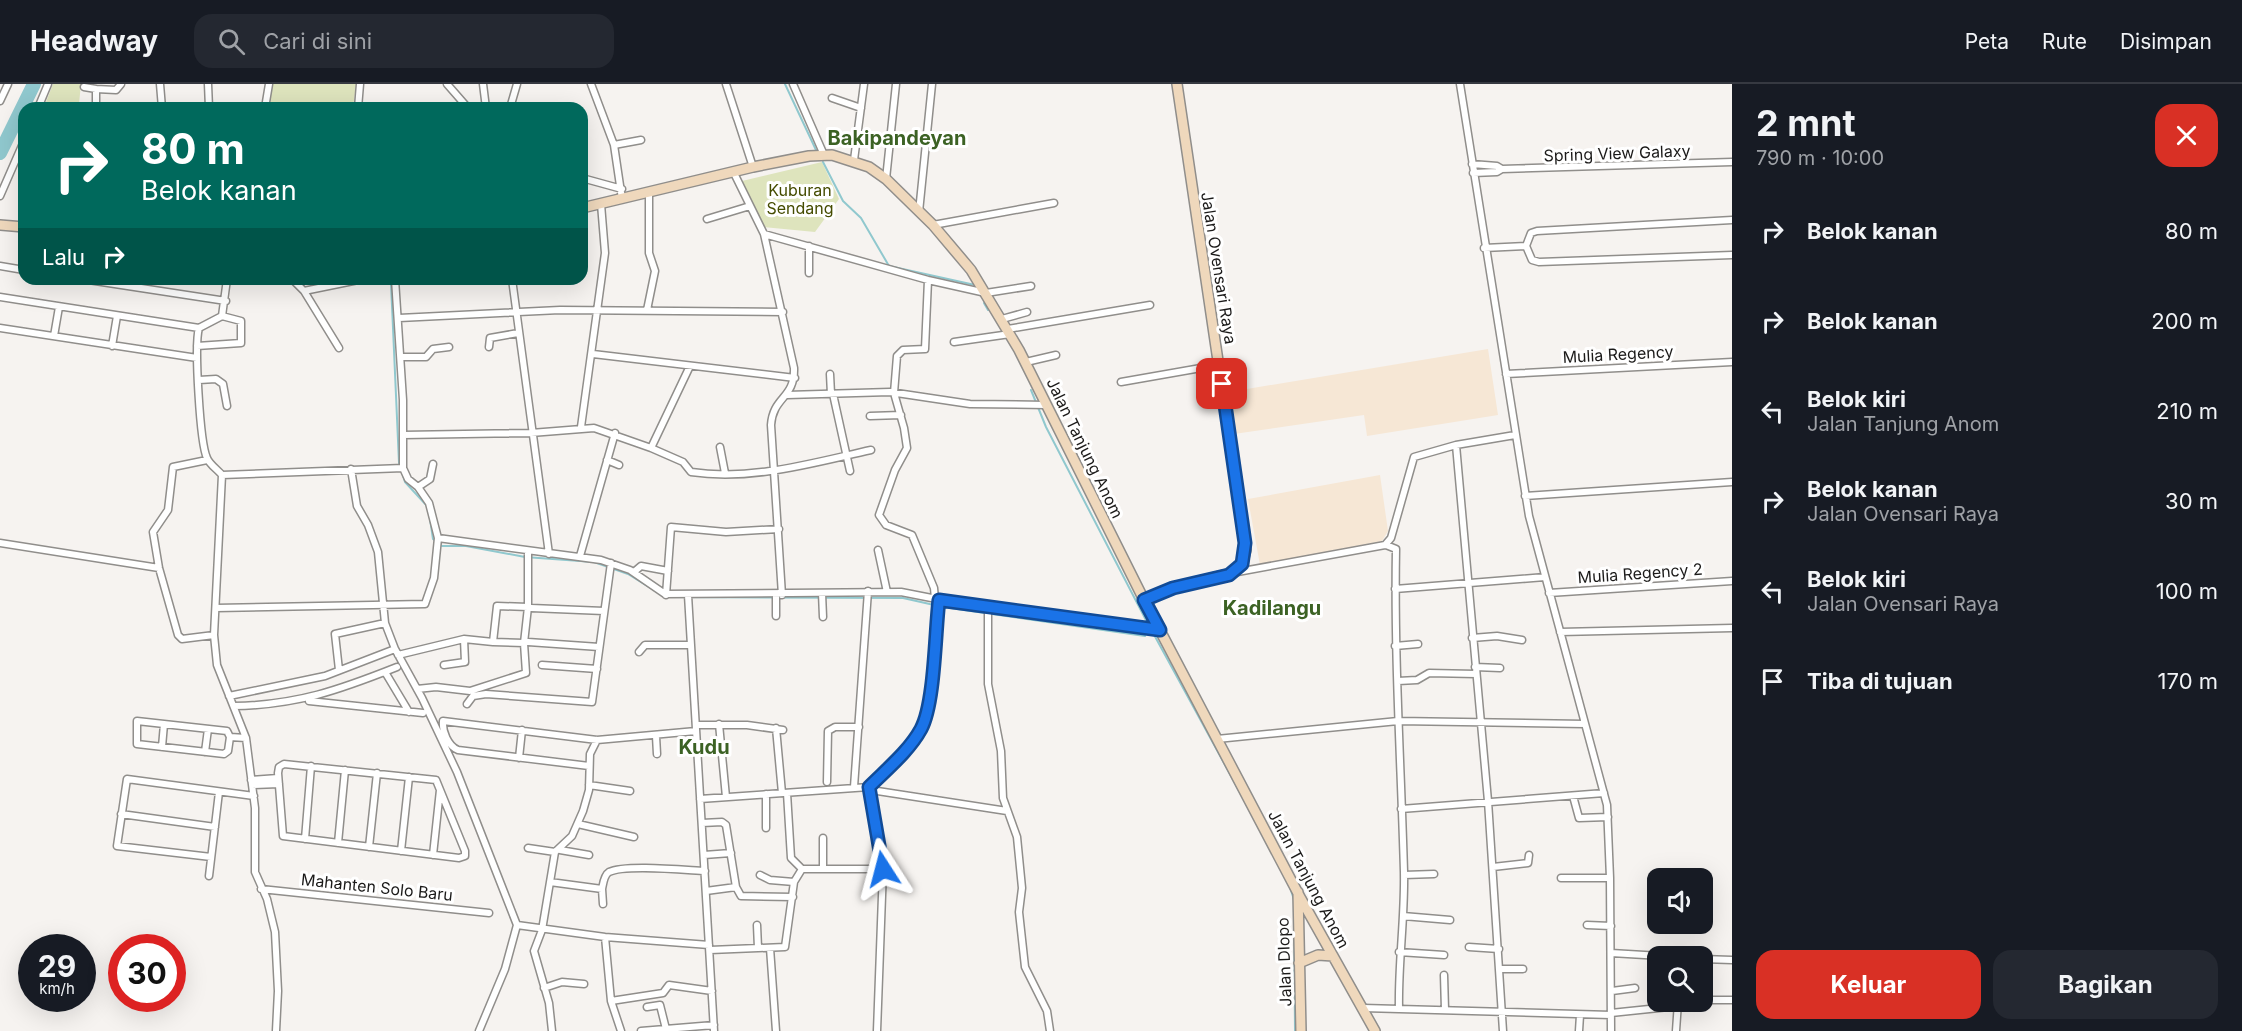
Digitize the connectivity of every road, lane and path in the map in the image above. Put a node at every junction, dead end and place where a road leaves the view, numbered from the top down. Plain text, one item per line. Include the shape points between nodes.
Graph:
1 (8, 84) edge
2 (48, 84) edge
3 (122, 84) edge
4 (160, 84) edge
5 (208, 84) edge
6 (268, 84) edge
7 (360, 84) edge
8 (447, 84) edge
9 (483, 84) edge
10 (517, 84) edge
11 (591, 84) edge
12 (726, 84) edge
13 (793, 84) edge
14 (864, 84) edge
15 (896, 84) edge
16 (932, 84) edge
17 (1177, 84) edge
18 (1460, 84) edge
19 (84, 87) dead end
20 (96, 89) junction
21 (832, 98) dead end
22 (0, 101) edge
23 (40, 102) edge
24 (96, 102) edge
25 (162, 102) edge
26 (209, 102) edge
27 (266, 102) edge
28 (358, 102) edge
29 (463, 102) edge
30 (485, 102) edge
31 (512, 102) edge
32 (861, 108) junction
33 (641, 140) dead end
34 (614, 145) junction
35 (18, 155) edge
36 (824, 155) junction
37 (854, 160) junction
38 (1732, 162) edge
39 (1472, 164) junction
40 (753, 167) junction
41 (1502, 169) junction
42 (733, 171) junction
43 (1473, 173) junction
44 (886, 179) junction
45 (588, 180) edge
46 (622, 189) junction
47 (649, 193) junction
48 (0, 196) edge
49 (622, 199) junction
50 (1054, 203) dead end
51 (601, 204) junction
52 (750, 206) junction
53 (588, 207) edge
54 (919, 212) junction
55 (707, 219) dead end
56 (1732, 220) edge
57 (0, 225) edge
58 (933, 225) junction
59 (18, 226) edge
60 (764, 234) junction
61 (809, 246) junction
62 (1526, 246) junction
63 (1484, 248) junction
64 (1732, 255) edge
65 (0, 266) edge
66 (18, 269) edge
67 (809, 273) dead end
68 (928, 280) junction
69 (121, 285) edge
70 (226, 285) edge
71 (298, 285) edge
72 (334, 285) edge
73 (396, 285) edge
74 (513, 285) edge
75 (1031, 286) dead end
76 (304, 291) junction
77 (986, 292) junction
78 (0, 297) edge
79 (225, 301) junction
80 (1150, 305) dead end
81 (59, 307) junction
82 (598, 310) junction
83 (646, 310) junction
84 (783, 312) junction
85 (1027, 312) dead end
86 (515, 313) junction
87 (117, 316) junction
88 (222, 316) junction
89 (399, 318) junction
90 (1002, 319) junction
91 (0, 328) edge
92 (199, 328) junction
93 (1009, 331) junction
94 (518, 333) junction
95 (54, 336) junction
96 (954, 342) dead end
97 (112, 346) junction
98 (197, 346) junction
99 (449, 347) dead end
100 (489, 347) dead end
101 (339, 348) dead end
102 (593, 354) junction
103 (1056, 355) dead end
104 (401, 357) junction
105 (197, 358) junction
106 (1026, 362) junction
107 (1732, 362) edge
108 (1218, 365) junction
109 (690, 366) junction
110 (830, 374) dead end
111 (1506, 374) junction
112 (795, 378) junction
113 (199, 380) junction
114 (1121, 382) dead end
115 (894, 393) junction
116 (832, 394) junction
117 (787, 395) junction
118 (1041, 404) junction
119 (227, 406) dead end
120 (901, 415) junction
121 (870, 416) dead end
122 (581, 427) junction
123 (615, 433) junction
124 (531, 434) junction
125 (403, 435) junction
126 (1515, 435) junction
127 (1456, 445) junction
128 (720, 447) dead end
129 (651, 448) junction
130 (871, 450) dead end
131 (846, 456) junction
132 (607, 459) junction
133 (207, 460) junction
134 (433, 464) dead end
135 (619, 465) dead end
136 (351, 468) junction
137 (401, 468) junction
138 (850, 471) dead end
139 (775, 472) junction
140 (724, 473) junction
141 (222, 475) junction
142 (1732, 482) edge
143 (418, 487) junction
144 (1525, 496) junction
145 (779, 529) junction
146 (0, 543) edge
147 (438, 543) junction
148 (1386, 544) junction
149 (878, 550) dead end
150 (549, 554) junction
151 (528, 555) junction
152 (580, 556) junction
153 (610, 566) junction
154 (159, 568) junction
155 (668, 571) junction
156 (634, 572) junction
157 (1233, 573) junction
158 (1545, 577) junction
159 (1732, 581) edge
160 (1467, 583) junction
161 (1395, 589) junction
162 (887, 592) junction
163 (1549, 592) junction
164 (666, 595) junction
165 (868, 596) junction
166 (688, 597) junction
167 (777, 597) junction
168 (823, 597) junction
169 (1144, 600) junction
170 (938, 603) junction
171 (383, 606) junction
172 (529, 607) junction
173 (216, 608) junction
174 (604, 611) junction
175 (987, 611) junction
176 (776, 616) dead end
177 (823, 617) dead end
178 (385, 623) junction
179 (1732, 628) edge
180 (1153, 630) junction
181 (1560, 632) junction
182 (214, 635) junction
183 (1472, 638) junction
184 (464, 639) junction
185 (1522, 640) dead end
186 (493, 642) junction
187 (526, 642) junction
188 (1418, 644) dead end
189 (691, 645) junction
190 (1395, 646) junction
191 (600, 647) junction
192 (396, 652) junction
193 (639, 652) dead end
194 (444, 665) dead end
195 (542, 665) dead end
196 (397, 667) dead end
197 (1500, 668) dead end
198 (597, 669) junction
199 (339, 670) junction
200 (1475, 671) junction
201 (385, 672) junction
202 (1398, 681) junction
203 (417, 689) junction
204 (229, 696) junction
205 (300, 700) junction
206 (466, 704) dead end
207 (234, 706) junction
208 (409, 712) junction
209 (423, 713) dead end
210 (1398, 721) junction
211 (1480, 722) junction
212 (164, 724) junction
213 (719, 724) junction
214 (1585, 724) junction
215 (859, 727) junction
216 (696, 728) junction
217 (208, 729) junction
218 (522, 730) junction
219 (656, 736) junction
220 (230, 737) junction
221 (246, 738) junction
222 (1217, 739) junction
223 (597, 740) junction
224 (162, 747) junction
225 (205, 752) junction
226 (657, 754) dead end
227 (519, 758) junction
228 (311, 766) junction
229 (589, 766) junction
230 (345, 770) junction
231 (377, 773) junction
232 (409, 777) junction
233 (279, 781) junction
234 (827, 782) dead end
235 (252, 783) junction
236 (589, 785) junction
237 (854, 787) junction
238 (440, 788) junction
239 (870, 789) junction
240 (630, 791) dead end
241 (219, 792) junction
242 (784, 793) junction
243 (1604, 793) junction
244 (766, 794) junction
245 (254, 796) junction
246 (726, 796) junction
247 (1573, 796) junction
248 (700, 799) junction
249 (1488, 801) junction
250 (1401, 808) junction
251 (1007, 811) junction
252 (121, 814) junction
253 (1608, 817) junction
254 (702, 823) junction
255 (578, 824) junction
256 (214, 827) junction
257 (766, 828) dead end
258 (634, 837) dead end
259 (823, 837) dead end
260 (305, 839) junction
261 (338, 843) junction
262 (369, 847) junction
263 (528, 848) dead end
264 (401, 851) junction
265 (558, 851) junction
266 (731, 853) junction
267 (433, 855) junction
268 (589, 855) dead end
269 (704, 855) junction
270 (1530, 855) dead end
271 (211, 857) junction
272 (1493, 867) junction
273 (823, 868) junction
274 (802, 869) junction
275 (883, 869) junction
276 (705, 871) junction
277 (1434, 874) dead end
278 (760, 875) dead end
279 (1404, 875) junction
280 (208, 876) dead end
281 (1561, 878) dead end
282 (1611, 878) junction
283 (550, 882) junction
284 (794, 882) junction
285 (736, 887) junction
286 (261, 889) junction
287 (602, 889) junction
288 (706, 891) junction
289 (1298, 892) junction
290 (793, 897) junction
291 (603, 904) dead end
292 (489, 913) dead end
293 (1403, 916) junction
294 (1450, 920) dead end
295 (517, 925) junction
296 (757, 925) dead end
297 (1587, 925) dead end
298 (1611, 926) junction
299 (542, 930) junction
300 (605, 937) junction
301 (709, 947) junction
302 (1469, 947) dead end
303 (758, 948) junction
304 (770, 948) junction
305 (1498, 949) junction
306 (1399, 952) junction
307 (1611, 953) junction
308 (1444, 955) dead end
309 (1647, 955) edge
310 (1333, 956) junction
311 (1713, 959) edge
312 (1732, 960) edge
313 (1299, 963) junction
314 (1500, 969) junction
315 (1523, 969) dead end
316 (1444, 975) dead end
317 (584, 984) dead end
318 (1635, 987) dead end
319 (544, 988) junction
320 (712, 991) junction
321 (1612, 991) junction
322 (656, 995) junction
323 (1713, 1000) edge
324 (1732, 1000) edge
325 (611, 1001) junction
326 (660, 1005) junction
327 (647, 1007) dead end
328 (1363, 1008) junction
329 (1399, 1009) junction
330 (1647, 1009) edge
331 (1445, 1010) junction
332 (1503, 1011) junction
333 (1677, 1012) edge
334 (1611, 1014) junction
335 (1580, 1015) junction
336 (714, 1028) edge
337 (666, 1029) junction
338 (276, 1031) edge
339 (478, 1031) edge
340 (552, 1031) edge
341 (621, 1031) edge
342 (641, 1031) edge
343 (776, 1031) edge
344 (877, 1031) edge
345 (1050, 1031) edge
346 (1301, 1031) edge
347 (1375, 1031) edge
348 (1503, 1031) edge
349 (1579, 1031) edge
350 (1611, 1031) edge
351 (1676, 1031) edge

1 - 22 street
2 - 23 street
3 - 20 street via 116,90
4 - 25 street
5 - 26 street
6 - 27 street
7 - 28 street
8 - 29 street
9 - 30 street
10 - 31 street
11 - 34 street
12 - 40 street
13 - 36 street
14 - 32 street
15 - 44 street
16 - 54 street
17 - 108 main road, Jalan Ovensari Raya
18 - 39 street
19 - 20 street
20 - 24 street
21 - 32 street
32 - 37 street
33 - 34 street
34 - 46 street
35 - 48 street
36 - 37 main road, Jalan Tanjung Anom
36 - 40 main road, Jalan Tanjung Anom
37 - 44 main road, Jalan Tanjung Anom
38 - 41 street, Spring View Galaxy
39 - 41 street, Spring View Galaxy
39 - 43 street
40 - 42 main road, Jalan Tanjung Anom
41 - 43 street, Spring View Galaxy
42 - 47 main road, Jalan Tanjung Anom
42 - 52 street
43 - 63 street
44 - 54 main road, Jalan Tanjung Anom
45 - 46 street
46 - 49 street
47 - 49 main road, Jalan Tanjung Anom
47 - 83 street via 649,253 655,271
49 - 51 main road, Jalan Tanjung Anom
50 - 58 street
51 - 53 main road, Jalan Tanjung Anom
51 - 82 street via 605,240
52 - 55 street
52 - 60 street
54 - 58 main road, Jalan Tanjung Anom
56 - 62 street via 1537,231 1531,233
57 - 59 main road
58 - 77 main road, Jalan Tanjung Anom
60 - 61 street
60 - 84 street
61 - 67 street
61 - 68 street
62 - 63 street
62 - 64 street via 1532,260 1539,262
63 - 111 street
65 - 66 street
68 - 77 street
68 - 115 street via 926,345 923,350 898,353
69 - 79 street
70 - 79 street
71 - 76 street
72 - 76 street
73 - 89 street
74 - 86 street
75 - 77 street
76 - 101 street
77 - 90 main road, Jalan Tanjung Anom
78 - 81 street
79 - 88 street
80 - 93 street
81 - 87 street
81 - 95 street
82 - 83 street
82 - 86 street
82 - 102 street
83 - 84 street
84 - 112 street
85 - 90 street
86 - 89 street
86 - 94 street
87 - 92 street
87 - 97 street
88 - 92 street
88 - 98 street via 241,321 241,343
89 - 104 street
90 - 93 main road, Jalan Tanjung Anom
91 - 95 street
92 - 98 street
93 - 96 street
93 - 106 main road, Jalan Tanjung Anom
94 - 100 street via 490,338
94 - 124 street
95 - 97 street
97 - 105 street
98 - 105 street
99 - 104 street via 433,349 426,357
102 - 109 street
102 - 122 street
103 - 106 street
104 - 125 street
105 - 113 street
106 - 118 main road, Jalan Tanjung Anom
107 - 111 street, Mulia Regency
108 - 114 street
108 - 157 main road, Jalan Ovensari Raya via 1246,550 1242,564
109 - 112 street
109 - 129 street
110 - 116 street
111 - 126 street
112 - 117 street
113 - 119 street via 216,379 223,384
113 - 133 street
115 - 116 street
115 - 118 street via 970,404
115 - 120 street
116 - 117 street
116 - 131 street
117 - 139 street via 772,415
118 - 169 main road, Jalan Tanjung Anom
120 - 121 street
120 - 170 street via 907,448 879,515 886,525 912,535
122 - 123 street
122 - 124 street
123 - 129 street
123 - 132 street
124 - 125 street
124 - 150 street
125 - 137 street
126 - 127 street
126 - 144 street
127 - 148 street via 1423,453 1411,461 1391,538
127 - 160 street
128 - 140 street
129 - 140 street via 683,462 691,472
130 - 131 street
131 - 138 street
131 - 139 street
132 - 135 street
132 - 152 street
133 - 141 street
133 - 154 street via 177,465 171,470 168,510 153,532
134 - 143 street via 430,479
136 - 137 street
136 - 141 street
136 - 171 street via 357,506 378,552
137 - 143 street
139 - 140 street
139 - 145 street
141 - 173 street
142 - 144 street
143 - 147 street via 429,503
144 - 158 street
145 - 155 street via 726,532 673,526 669,532
145 - 167 street
146 - 154 street
147 - 151 street
147 - 171 street via 427,603
148 - 157 street
148 - 161 street via 1396,549
149 - 162 street
150 - 151 street
150 - 152 street
151 - 172 street
152 - 153 street
153 - 156 street
153 - 174 street
154 - 182 street via 179,637
155 - 156 street via 641,566
155 - 164 street
156 - 164 street
157 - 169 main road via 1173,588
158 - 160 street
158 - 163 street
159 - 163 street, Mulia Regency 2
160 - 161 street
160 - 183 street
161 - 190 street
162 - 165 street
162 - 170 street
163 - 181 street
164 - 166 street
165 - 168 street
165 - 215 street
166 - 167 street
166 - 189 street
167 - 168 street
167 - 176 street
168 - 177 street
169 - 180 main road, Jalan Tanjung Anom
170 - 175 street
170 - 239 street via 922,728
171 - 173 street
171 - 178 street
172 - 174 street
172 - 186 street via 497,606
172 - 187 street
173 - 182 street
174 - 191 street
175 - 180 street
175 - 251 street via 988,684
178 - 192 street
178 - 199 street via 335,634
179 - 181 street
180 - 222 main road, Jalan Tanjung Anom
181 - 214 street
182 - 204 street via 217,665
183 - 185 street
183 - 200 street
184 - 186 street
184 - 192 street
184 - 194 street via 465,662
186 - 187 street
187 - 191 street
187 - 203 street via 525,674 470,691
188 - 190 street
189 - 193 street via 645,645
189 - 216 street
190 - 202 street
191 - 198 street
192 - 199 street
192 - 203 street
195 - 198 street
196 - 201 street
197 - 200 street
198 - 206 street via 592,702 486,694 473,696
199 - 204 street
200 - 202 street via 1429,673 1417,680
200 - 211 street
201 - 205 street via 331,693
201 - 208 street
202 - 210 street
203 - 295 street via 457,771
204 - 207 street
205 - 207 street
205 - 208 street
207 - 221 street
208 - 209 street
210 - 211 street
210 - 222 street
210 - 250 street
211 - 214 street
211 - 249 street
212 - 217 street
212 - 224 street
212 - 224 street via 137,721 137,744
213 - 216 street
213 - 242 street via 779,729
213 - 246 street
214 - 243 street
215 - 234 street via 835,727 828,731
215 - 237 street
216 - 219 street
216 - 248 street
217 - 220 street via 228,731
217 - 225 street
218 - 223 street
218 - 227 street
218 - 227 street via 449,720 442,724 454,749
219 - 223 street
219 - 226 street
220 - 221 street
220 - 225 street via 226,753
221 - 235 street
222 - 289 main road, Jalan Tanjung Anom
223 - 229 street
224 - 225 street
227 - 229 street
228 - 230 street
228 - 233 street via 281,765
228 - 260 street
229 - 236 street
230 - 231 street
230 - 261 street
231 - 232 street
231 - 262 street
232 - 238 street via 436,780
232 - 264 street
233 - 235 street
233 - 260 street via 282,836
235 - 245 street
236 - 240 street
236 - 255 street
237 - 239 street
237 - 242 street
238 - 267 street
238 - 267 street via 466,854 459,858
239 - 251 street
239 - 275 street
241 - 245 street
241 - 252 street via 127,779
241 - 256 street
242 - 244 street
242 - 274 street via 791,858
243 - 247 street
243 - 253 street
244 - 246 street
244 - 257 street
245 - 286 street via 254,862
246 - 248 street
247 - 249 street
247 - 253 street via 1579,818
248 - 254 street
249 - 250 street
249 - 272 street
250 - 279 street
251 - 345 street via 1018,845 1025,967 1047,1011
252 - 256 street
252 - 271 street via 117,847
253 - 282 street
254 - 266 street via 724,823
254 - 269 street
255 - 258 street
255 - 265 street
256 - 271 street
259 - 273 street
260 - 261 street
261 - 262 street
262 - 264 street
263 - 265 street
264 - 267 street
265 - 268 street
265 - 283 street
266 - 269 street
266 - 285 street
269 - 276 street
270 - 272 street via 1528,863
271 - 280 street
272 - 305 street
273 - 274 street
273 - 275 street
274 - 284 street
275 - 344 street
276 - 287 street via 611,872 605,876
276 - 288 street
277 - 279 street
278 - 284 street
279 - 293 street
281 - 282 street
282 - 298 street
283 - 287 street
283 - 299 street
284 - 290 street
285 - 288 street
285 - 290 street via 741,896
286 - 292 street, Mahanten Solo Baru
286 - 338 street via 275,932
287 - 291 street
288 - 301 street
289 - 310 main road, Jalan Tanjung Anom
289 - 313 main road, Jalan Dlopo
290 - 304 street via 786,945
293 - 294 street
293 - 306 street
295 - 299 street
295 - 339 street
296 - 303 street
297 - 298 street
298 - 307 street
299 - 300 street
299 - 319 street via 533,957
300 - 301 street
300 - 325 street
301 - 303 street
301 - 320 street
302 - 305 street
303 - 304 street
304 - 343 street
305 - 314 street
306 - 308 street
306 - 329 street
307 - 309 street
307 - 321 street
310 - 313 main road via 1318,954
310 - 328 main road, Jalan Tanjung Anom
311 - 312 street
313 - 346 main road, Jalan Dlopo
314 - 315 street
314 - 332 street
316 - 331 street
317 - 319 street via 562,982
318 - 321 street
319 - 340 street
320 - 322 street via 669,985
320 - 336 street
321 - 334 street
322 - 325 street
322 - 326 street
323 - 324 street
325 - 341 street
326 - 327 street
326 - 337 street
328 - 329 street
328 - 347 main road, Jalan Tanjung Anom
329 - 331 street
330 - 334 street
331 - 332 street
332 - 335 street
332 - 348 street
333 - 351 street
334 - 335 street
334 - 350 street
335 - 349 street
336 - 337 street
337 - 342 street

